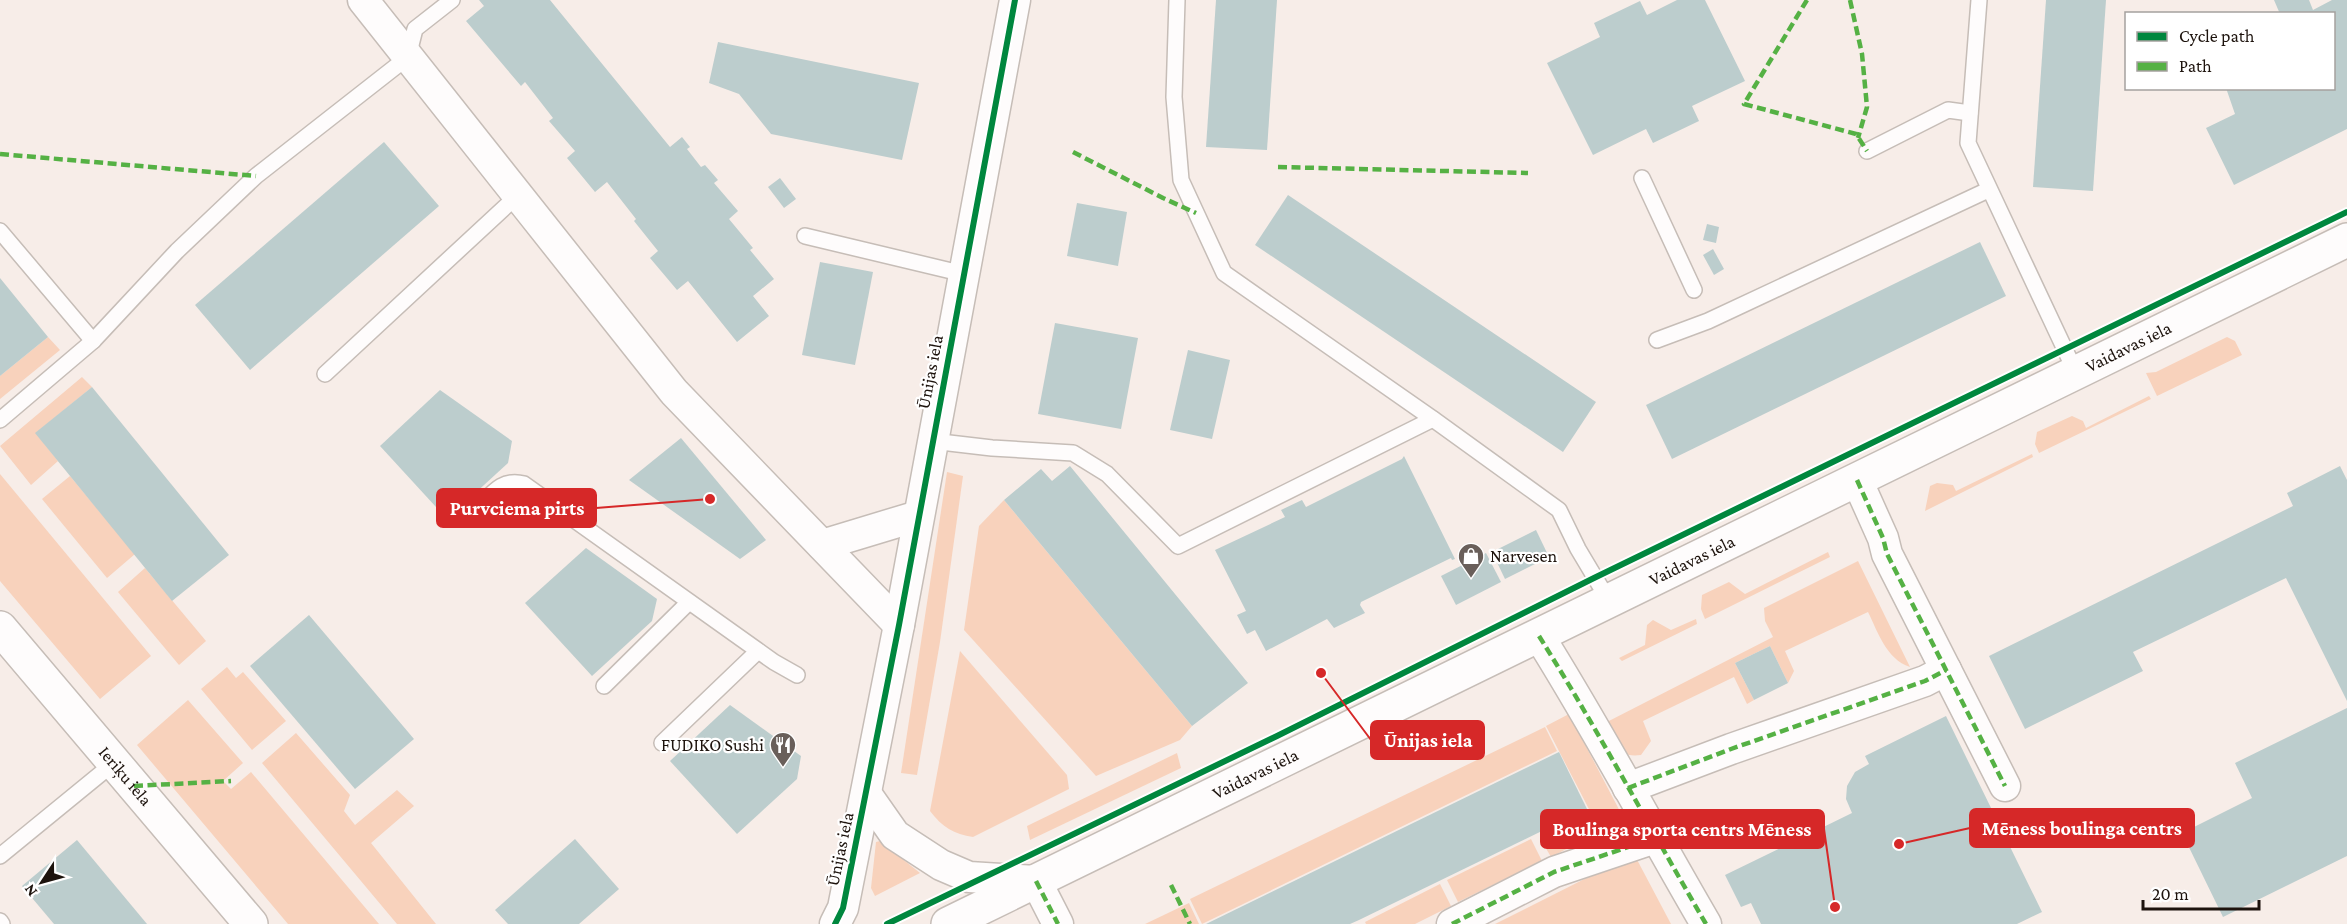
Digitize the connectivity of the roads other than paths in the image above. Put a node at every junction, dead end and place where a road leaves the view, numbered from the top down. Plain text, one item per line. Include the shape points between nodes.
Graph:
1 (363, 0) edge
2 (452, 0) edge
3 (1015, 0) edge
4 (1177, 0) edge
5 (1979, 0) edge
6 (434, 6) edge
7 (408, 57) junction
8 (1971, 113) junction
9 (1867, 151) dead end
10 (1642, 178) dead end
11 (1988, 190) junction
12 (518, 195) junction
13 (0, 231) edge
14 (805, 236) dead end
15 (2347, 240) edge
16 (964, 274) junction
17 (1694, 290) dead end
18 (1657, 340) dead end
19 (93, 341) junction
20 (325, 374) dead end
21 (2076, 374) junction
22 (1433, 419) junction
23 (0, 420) edge
24 (932, 441) junction
25 (1857, 480) junction
26 (477, 509) dead end
27 (918, 516) junction
28 (822, 545) junction
29 (1609, 601) junction
30 (689, 602) junction
31 (899, 625) junction
32 (0, 628) edge
33 (1539, 636) junction
34 (758, 651) junction
35 (1946, 670) junction
36 (797, 675) dead end
37 (604, 686) dead end
38 (662, 742) dead end
39 (115, 762) junction
40 (2005, 786) dead end
41 (1628, 788) junction
42 (867, 795) junction
43 (1655, 838) junction
44 (0, 856) edge
45 (1036, 881) junction
46 (251, 924) edge
47 (835, 924) edge
48 (948, 924) edge
49 (1058, 924) edge
50 (1452, 924) edge
51 (1706, 924) edge

1 - 7 street
2 - 6 lane
3 - 16 street, Ūnijas iela
4 - 22 lane via 1174,97 1181,180 1224,273
5 - 8 lane
6 - 7 lane via 416,29
7 - 12 street
7 - 19 lane via 256,176 177,251
8 - 9 lane via 1948,110
8 - 11 lane via 1968,143
10 - 17 lane
11 - 18 lane via 1708,321
11 - 21 lane
12 - 20 lane
12 - 28 street via 674,392
13 - 19 lane
14 - 16 lane
15 - 21 main road, Vaidavas iela
16 - 24 street, Ūnijas iela
19 - 23 lane
21 - 25 main road, Vaidavas iela
22 - 24 lane via 1178,546 1107,474 1073,453
22 - 29 lane via 1558,510
24 - 27 street, Ūnijas iela
25 - 29 main road, Vaidavas iela
25 - 35 street via 1887,554
26 - 30 lane via 502,484 524,484
27 - 28 street
27 - 31 street, Ūnijas iela
28 - 31 street
29 - 33 main road, Vaidavas iela
30 - 34 lane
30 - 37 lane
31 - 42 street, Ūnijas iela
32 - 39 main road, Ieriķu iela
33 - 41 street
33 - 45 main road, Vaidavas iela
34 - 36 lane
34 - 38 lane
35 - 40 street
35 - 41 street
39 - 44 lane
39 - 46 main road, Ieriķu iela
41 - 43 street
42 - 45 street, Vaidavas iela via 895,835 941,865 969,878
42 - 47 street, Ūnijas iela via 843,908
43 - 50 street via 1554,872
43 - 51 street
45 - 48 main road, Vaidavas iela
45 - 49 street

